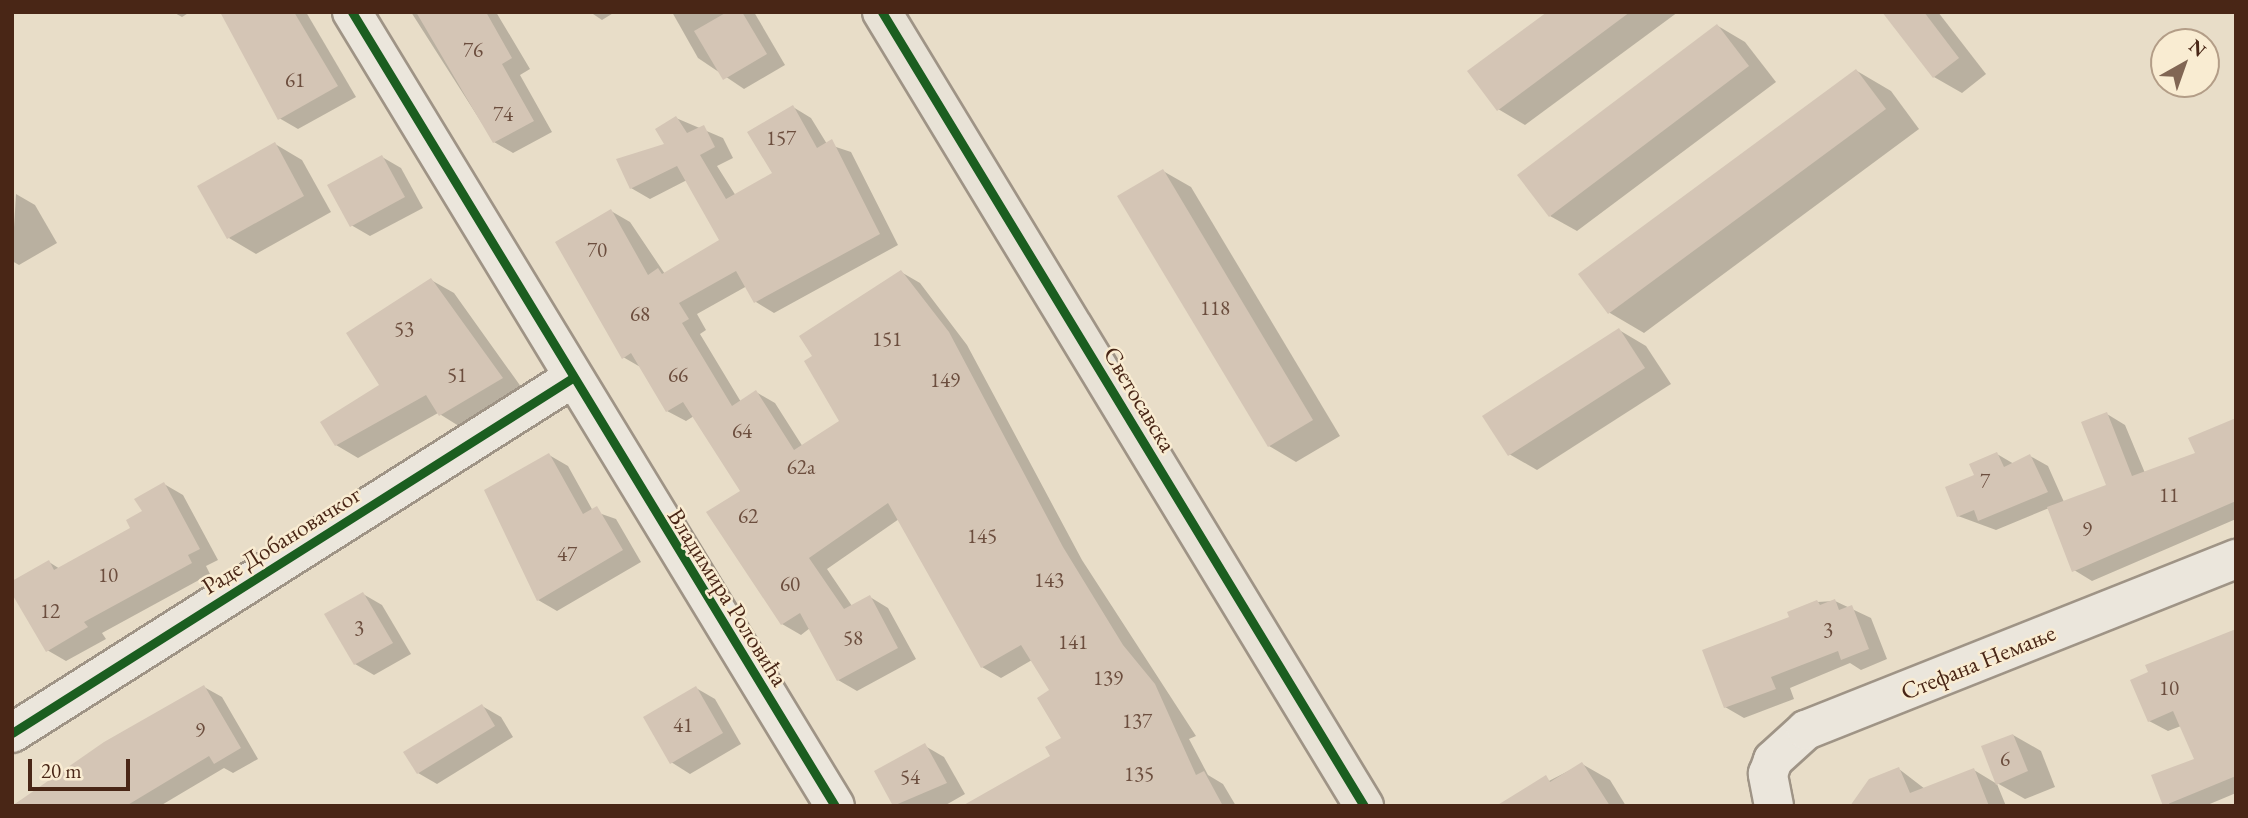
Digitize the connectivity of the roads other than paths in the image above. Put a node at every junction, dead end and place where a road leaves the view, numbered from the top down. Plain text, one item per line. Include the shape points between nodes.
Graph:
1 (352, 12) edge
2 (883, 12) edge
3 (570, 379) junction
4 (2236, 559) edge
5 (12, 733) edge
6 (835, 806) edge
7 (1364, 806) edge
8 (1774, 806) edge

1 - 3 street, Владимира Роловића
2 - 7 main road, Светосавска
3 - 5 street, Раде Добановачког
3 - 6 street, Владимира Роловића
4 - 8 street, Стефана Немање via 1806,730 1773,760 1768,774

